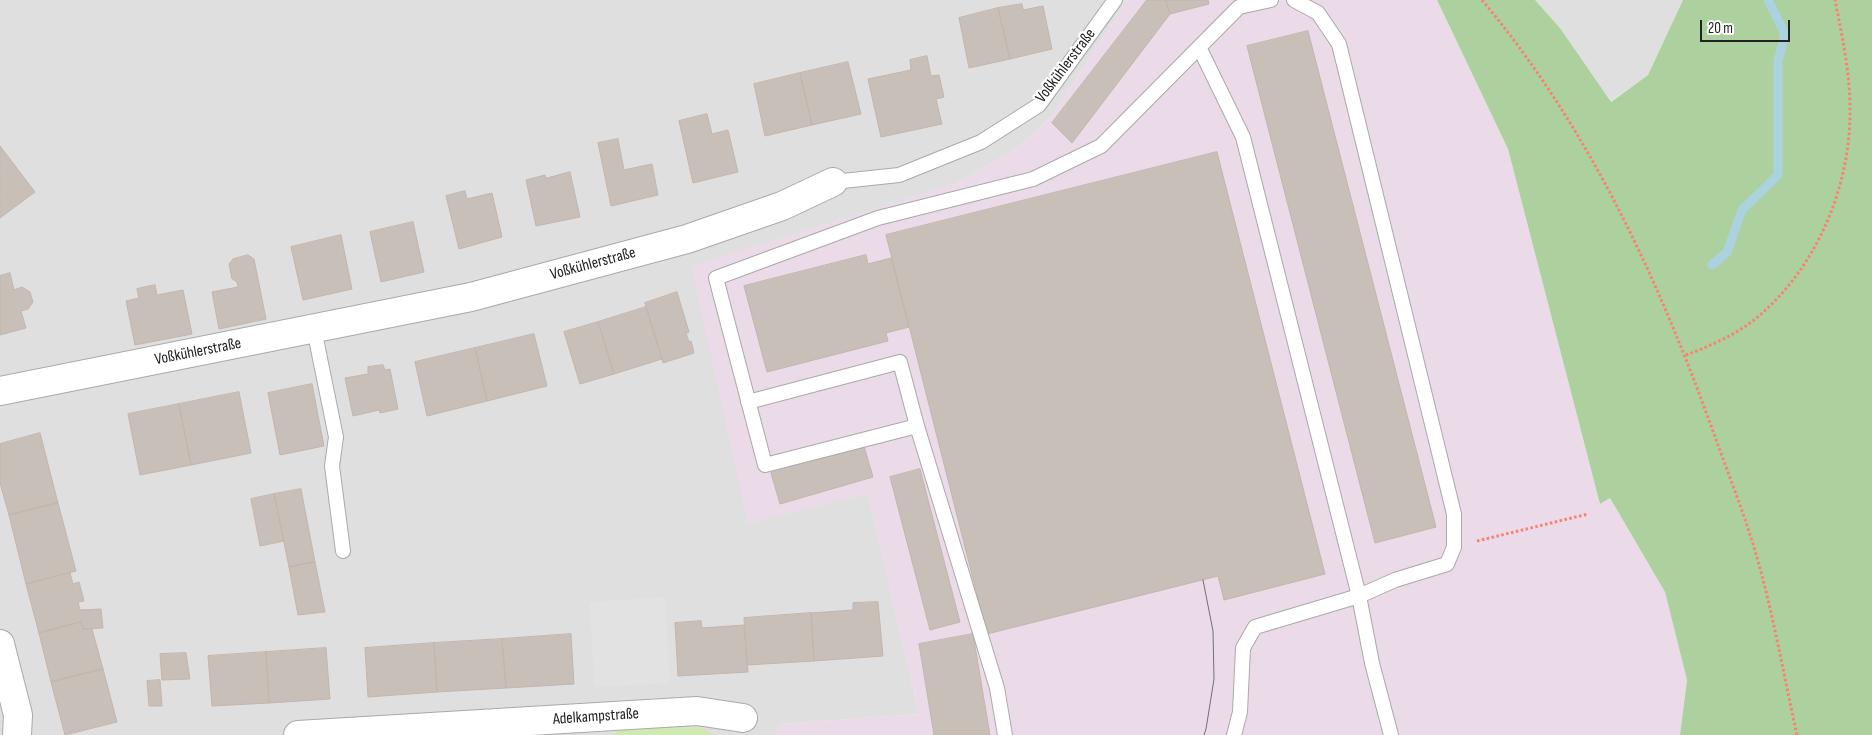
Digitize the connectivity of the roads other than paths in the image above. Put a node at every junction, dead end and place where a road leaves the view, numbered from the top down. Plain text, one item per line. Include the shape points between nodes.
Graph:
1 (1115, 0) edge
2 (1271, 0) edge
3 (1294, 0) edge
4 (1199, 47) junction
5 (832, 182) joint
6 (314, 329) junction
7 (0, 391) edge
8 (748, 402) junction
9 (917, 426) junction
10 (343, 551) dead end
11 (1359, 596) junction
12 (0, 644) edge
13 (744, 718) dead end
14 (18, 735) edge
15 (298, 735) edge
16 (1005, 735) edge
17 (1234, 735) edge
18 (1391, 735) edge

1 - 5 lane, Voßkühlerstraße via 1039,105 981,142 899,175
2 - 4 lane via 1239,7
3 - 11 lane via 1318,13 1339,44 1454,514 1454,547 1447,564 1395,580
4 - 8 lane via 1100,146 1033,179 878,218 716,278
4 - 11 lane via 1243,137
5 - 6 street, Voßkühlerstraße via 782,206 687,238 471,297
6 - 7 street, Voßkühlerstraße
6 - 10 lane via 336,436 332,466
8 - 9 lane via 765,465
8 - 9 lane via 900,362
9 - 16 lane via 997,688
11 - 17 lane via 1255,627 1244,648 1240,712
11 - 18 lane
12 - 14 street via 18,715
13 - 15 street, Adelkampstraße via 697,711

